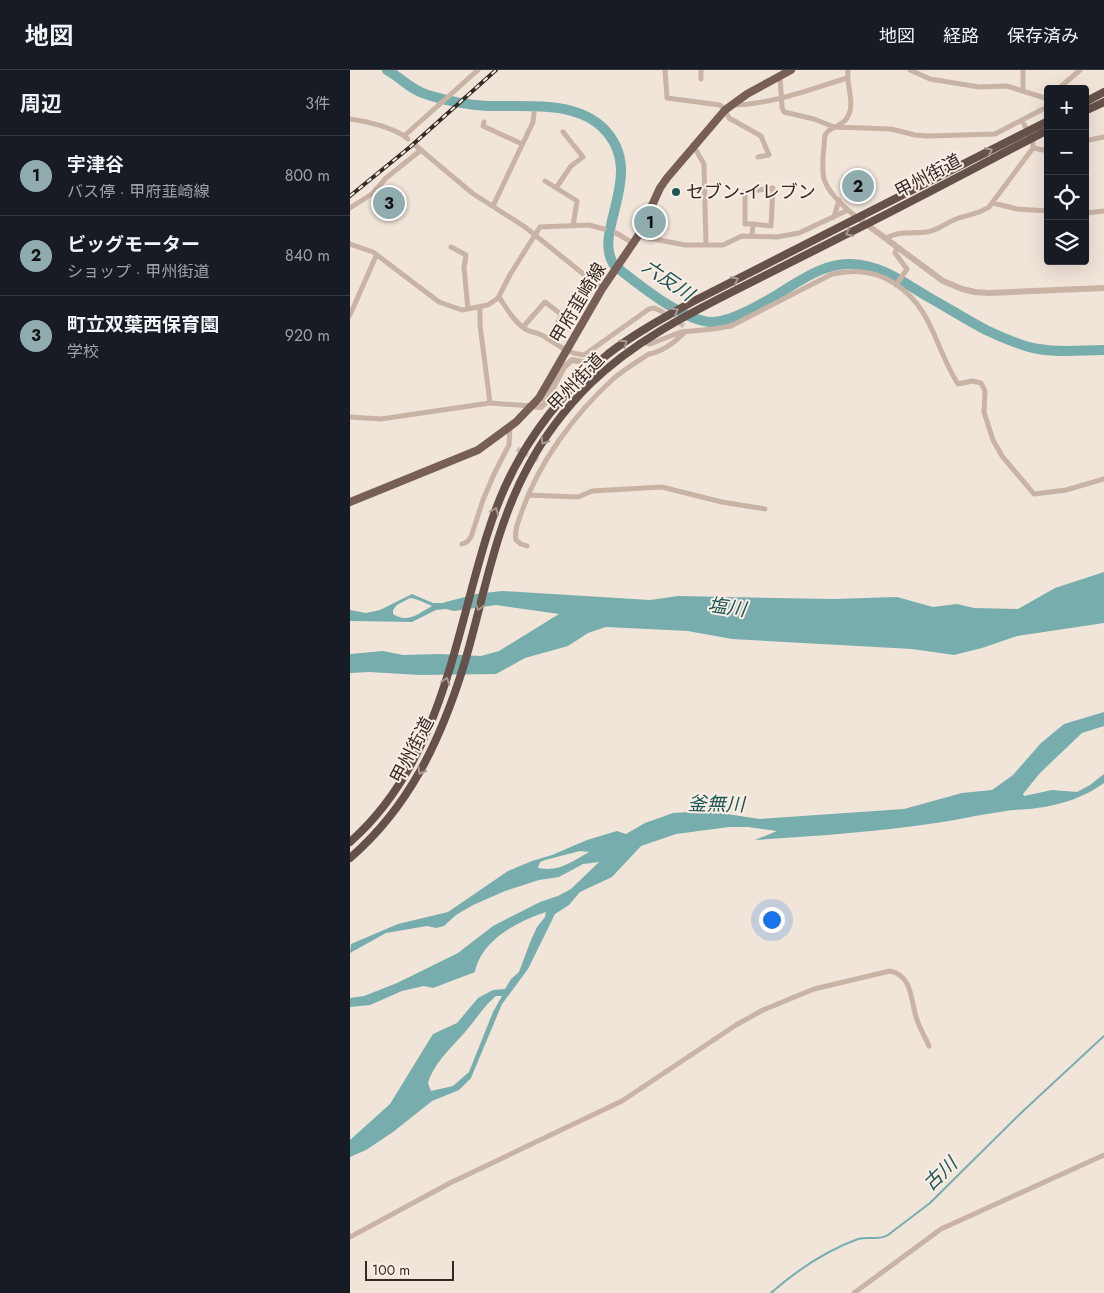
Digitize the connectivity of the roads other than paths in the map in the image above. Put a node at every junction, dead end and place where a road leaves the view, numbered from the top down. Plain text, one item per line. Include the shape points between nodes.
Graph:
1 (478, 70) edge
2 (665, 70) edge
3 (701, 70) edge
4 (791, 70) edge
5 (848, 70) edge
6 (910, 70) edge
7 (1023, 70) edge
8 (1080, 70) edge
9 (780, 76) junction
10 (847, 78) junction
11 (701, 79) dead end
12 (1063, 85) edge
13 (1023, 91) junction
14 (1104, 92) edge
15 (781, 97) junction
16 (1044, 99) edge
17 (1089, 100) edge
18 (1104, 102) edge
19 (728, 107) junction
20 (1044, 109) edge
21 (1089, 109) edge
22 (534, 113) dead end
23 (350, 119) edge
24 (1022, 120) junction
25 (484, 122) dead end
26 (1044, 124) edge
27 (834, 127) junction
28 (1044, 131) edge
29 (564, 132) dead end
30 (1029, 135) junction
31 (1104, 137) edge
32 (1089, 140) edge
33 (522, 144) junction
34 (415, 145) dead end
35 (694, 146) junction
36 (1034, 148) junction
37 (421, 150) junction
38 (1044, 150) edge
39 (758, 157) dead end
40 (545, 181) dead end
41 (556, 188) junction
42 (839, 200) junction
43 (993, 203) junction
44 (493, 206) junction
45 (350, 208) edge
46 (848, 210) junction
47 (1044, 211) edge
48 (1104, 211) edge
49 (1089, 213) edge
50 (834, 217) junction
51 (858, 218) junction
52 (753, 224) junction
53 (866, 225) junction
54 (573, 226) junction
55 (604, 229) dead end
56 (616, 233) dead end
57 (534, 234) junction
58 (752, 236) junction
59 (636, 239) junction
60 (886, 239) junction
61 (350, 244) edge
62 (706, 245) junction
63 (451, 247) dead end
64 (897, 247) junction
65 (376, 256) junction
66 (897, 284) junction
67 (602, 289) junction
68 (1104, 289) edge
69 (498, 297) junction
70 (480, 307) junction
71 (468, 310) junction
72 (661, 311) dead end
73 (350, 315) edge
74 (684, 326) tunnel mouth
75 (523, 327) junction
76 (686, 332) junction
77 (548, 339) junction
78 (643, 342) junction
79 (566, 352) junction
80 (590, 369) junction
81 (598, 377) junction
82 (490, 403) junction
83 (531, 406) junction
84 (350, 417) edge
85 (510, 428) junction
86 (509, 445) junction
87 (516, 449) tunnel mouth
88 (538, 460) tunnel mouth
89 (544, 464) junction
90 (1104, 479) edge
91 (528, 495) junction
92 (350, 502) edge
93 (765, 509) dead end
94 (462, 544) dead end
95 (527, 546) dead end
96 (350, 842) edge
97 (350, 858) edge
98 (929, 1046) dead end
99 (1104, 1155) edge
100 (350, 1237) edge
101 (854, 1293) edge

1 - 23 street via 406,138 362,120
2 - 19 street via 667,98
3 - 11 street
4 - 9 main road, 甲府韮崎線
5 - 10 street
6 - 13 street via 930,79 979,87 1007,86
7 - 13 street
8 - 12 street
9 - 15 street
9 - 19 main road, 甲府韮崎線
10 - 15 street
10 - 27 street via 850,113 844,122
13 - 16 street
14 - 17 highway
15 - 19 street
15 - 27 street via 784,112
18 - 21 highway
19 - 35 main road, 甲府韮崎線
19 - 39 street via 729,118 761,136 769,155
20 - 24 street
22 - 33 street
24 - 27 street via 995,134 915,136 891,129
24 - 30 street
25 - 33 street via 483,126
26 - 30 highway, 甲州街道
27 - 42 street via 825,135 824,176
28 - 30 highway, 甲州街道
29 - 41 street via 583,157
30 - 36 street
51 -> 30 highway, 甲州街道
30 - 53 highway, 甲州街道
31 - 32 street
33 - 44 street
34 - 37 street
35 - 59 main road, 甲府韮崎線 via 660,188
35 - 62 street via 704,164
36 - 38 street
36 - 43 street
37 - 44 street via 472,193
37 - 45 street via 386,178 372,194
40 - 41 street
41 - 54 street via 577,201
42 - 46 street
42 - 50 street
43 - 47 street
43 - 60 street via 937,229 893,234
44 - 57 street
46 - 50 street
46 - 51 street
48 - 49 street
50 - 58 street via 789,236
51 - 53 street
80 -> 51 highway, 甲州街道 via 658,321
52 - 52 street via 745,224 745,192 773,188 771,226
52 - 58 street
53 - 60 street
53 -> 78 highway, 甲州街道 via 698,309
54 - 55 street via 589,225
54 - 57 street via 540,227
56 - 59 street
57 - 67 street
57 - 69 street
58 - 62 street via 742,236 723,245
59 - 62 street
59 - 67 main road, 甲府韮崎線
60 - 64 street
61 - 65 street
63 - 71 street via 466,255
64 - 66 street via 895,253 907,269
64 - 68 street via 943,281 976,292
65 - 71 street via 439,302
65 - 73 street
66 - 76 street via 867,272 840,272 731,326
66 - 90 street via 917,302 958,384 981,383 985,391 984,412 993,440 1002,456 1034,494 1066,490
67 - 79 main road, 甲府韮崎線
69 - 70 street via 493,303
69 - 75 street via 513,319
70 - 71 street
70 - 82 street
72 - 79 street via 649,309 584,355
74 - 76 street
75 - 77 street
75 - 77 street via 545,302 562,314
76 - 78 street via 650,344
76 - 89 street via 614,378 584,410
77 - 79 street
78 - 81 highway, 甲州街道
79 - 83 main road, 甲府韮崎線
80 - 81 street
80 - 83 street via 580,361 568,362 545,404
96 -> 80 highway, 甲州街道 via 404,779 430,727 505,486 561,400
81 -> 97 highway, 甲州街道 via 550,432 515,490 491,559 463,666 443,727 429,757 390,817
82 - 83 street
82 - 84 street via 381,419
83 - 85 main road, 甲府韮崎線
85 - 86 street
85 - 92 main road, 甲府韮崎線 via 478,450
86 - 87 street
86 - 94 street via 490,483 471,537
88 - 89 street
89 - 91 street
91 - 93 street via 578,497 592,491 662,487
91 - 95 street via 516,530 516,540
98 - 100 street via 906,980 897,973 890,971 814,989 736,1024 622,1102 450,1183
99 - 101 street via 941,1229

